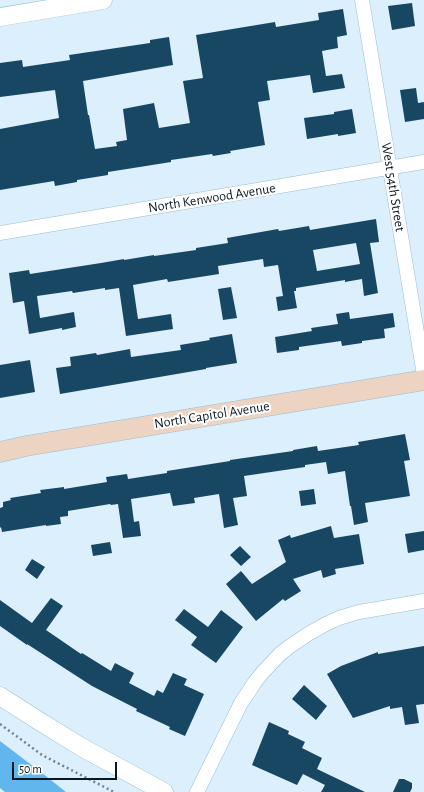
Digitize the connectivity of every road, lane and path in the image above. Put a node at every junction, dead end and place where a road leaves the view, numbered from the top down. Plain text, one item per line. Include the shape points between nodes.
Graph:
1 (103, 0) edge
2 (362, 0) edge
3 (0, 17) edge
4 (424, 162) edge
5 (390, 168) junction
6 (0, 233) edge
7 (424, 375) edge
8 (424, 380) edge
9 (0, 452) edge
10 (424, 601) edge
11 (0, 696) edge
12 (0, 724) edge
13 (114, 792) edge
14 (164, 792) edge
15 (197, 792) edge

1 - 3 street
2 - 5 street, West 54th Street
4 - 5 street, North Kenwood Avenue
5 - 6 street, North Kenwood Avenue
5 - 7 street, West 54th Street
8 - 9 main road, North Capitol Avenue
10 - 15 street via 344,616 318,628 280,654 255,682 241,703
11 - 14 street via 84,748
12 - 13 path via 42,755

